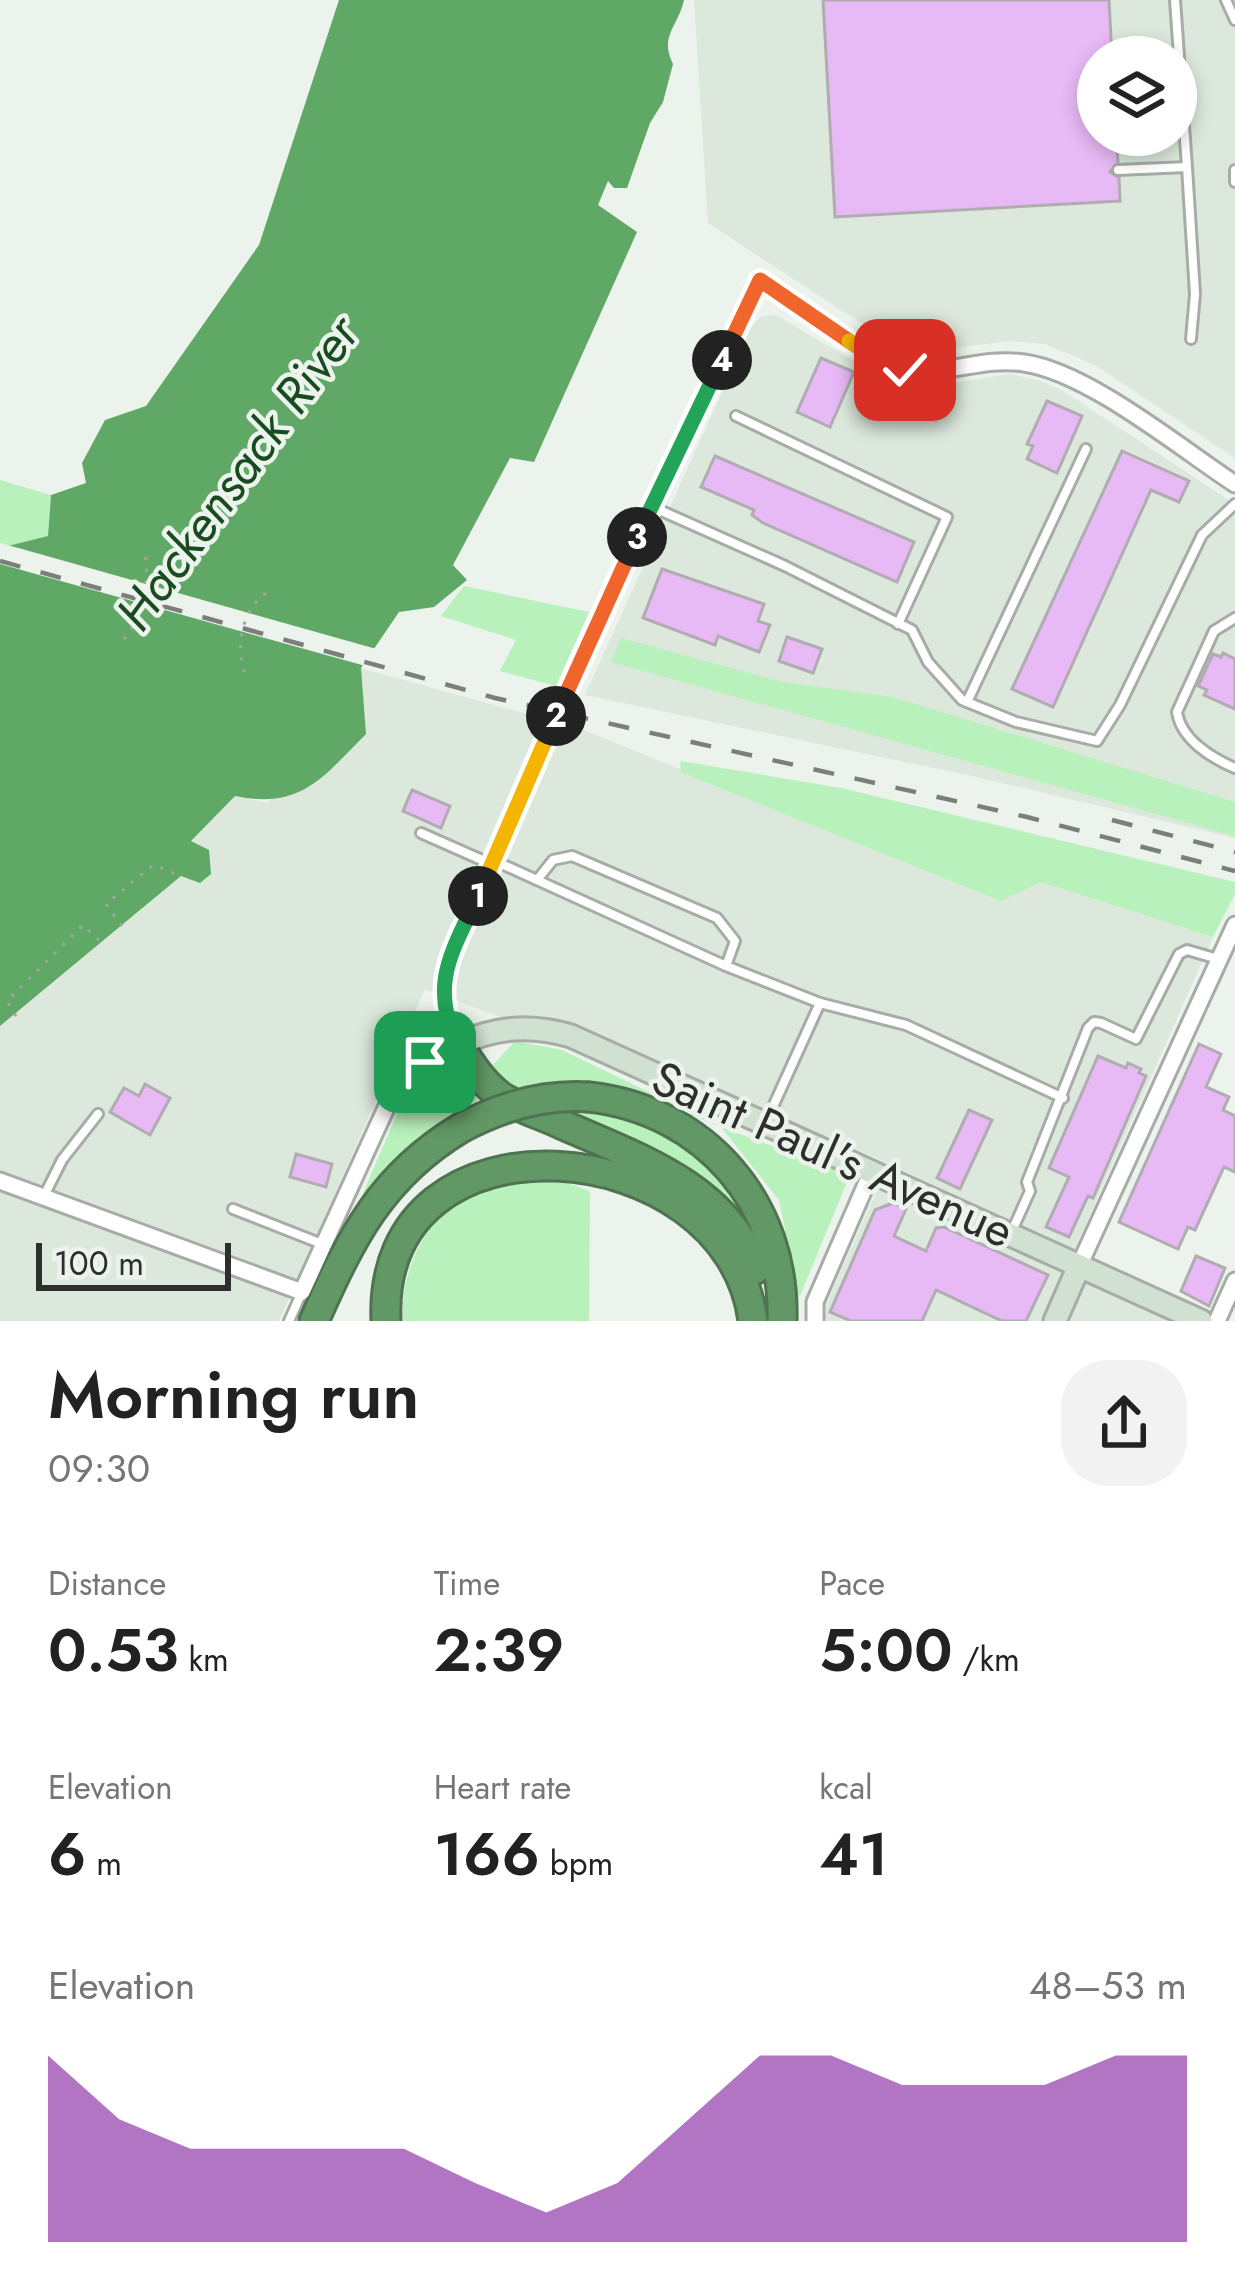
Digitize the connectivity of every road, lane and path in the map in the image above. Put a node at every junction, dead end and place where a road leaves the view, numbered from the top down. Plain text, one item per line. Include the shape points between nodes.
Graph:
1 (1175, 0) edge
2 (1226, 0) edge
3 (1235, 20) edge
4 (1187, 167) junction
5 (1118, 170) dead end
6 (1235, 170) edge
7 (1235, 182) edge
8 (1191, 339) dead end
9 (736, 416) dead end
10 (1086, 449) dead end
11 (1235, 484) edge
12 (1235, 505) edge
13 (652, 507) junction
14 (144, 549) dead end
15 (267, 592) dead end
16 (1235, 618) edge
17 (898, 624) junction
18 (124, 639) dead end
19 (244, 672) dead end
20 (968, 702) junction
21 (1235, 769) edge
22 (421, 833) dead end
23 (494, 863) junction
24 (181, 876) dead end
25 (537, 880) junction
26 (122, 926) dead end
27 (1235, 926) edge
28 (102, 943) dead end
29 (1220, 959) junction
30 (726, 966) junction
31 (820, 1003) junction
32 (16, 1016) dead end
33 (458, 1044) junction
34 (1063, 1098) junction
35 (98, 1114) dead end
36 (766, 1123) junction
37 (871, 1173) junction
38 (0, 1181) edge
39 (44, 1198) junction
40 (233, 1209) dead end
41 (1010, 1234) junction
42 (323, 1245) junction
43 (1079, 1265) junction
44 (1235, 1282) edge
45 (302, 1292) junction
46 (814, 1320) edge
47 (289, 1321) edge
48 (314, 1321) edge
49 (386, 1321) edge
50 (753, 1321) edge
51 (765, 1321) edge
52 (782, 1321) edge
53 (1055, 1321) edge
54 (1201, 1321) edge
55 (1217, 1321) edge

1 - 4 lane
2 - 3 lane
4 - 5 lane
4 - 8 lane
6 - 7 lane
9 - 17 lane via 947,517
10 - 20 lane
11 - 13 street via 1056,372 1009,362 939,373 896,368 760,280
12 - 20 lane via 1202,535 1097,741
13 - 17 lane
13 - 23 street
14 - 18 path via 148,571
15 - 19 path via 249,607
16 - 21 lane via 1214,631 1177,712 1179,726
17 - 20 lane via 912,630 928,662
22 - 23 lane
23 - 25 lane
23 - 33 street via 443,986
24 - 26 path via 153,865 106,904
25 - 30 lane
25 - 30 lane via 554,860 572,856 717,918 735,941
27 - 29 street
28 - 32 path via 83,925 8,1001
29 - 34 lane via 1179,955 1136,1039 1094,1022
29 - 43 street
30 - 31 lane
31 - 34 lane via 906,1024
31 - 36 lane
33 - 36 street, Saint Paul's Avenue via 505,1028 559,1032
33 - 42 street via 392,1095
33 - 51 highway via 507,1100 670,1174 713,1204 751,1255
34 - 41 lane
35 - 39 lane
36 - 37 street, Saint Paul's Avenue
37 - 41 street, Saint Paul's Avenue
37 - 46 street
38 - 39 street
39 - 45 street
40 - 42 lane
41 - 43 street, Saint Paul's Avenue
42 - 45 street
43 - 53 street
43 - 54 street, Saint Paul's Avenue
44 - 55 street
45 - 47 lane
48 - 52 highway, bridge via 351,1238 414,1162 461,1128 521,1103 589,1097 666,1118 732,1169 770,1235
49 - 50 highway via 393,1265 425,1212 476,1176 534,1165 615,1177 690,1212 736,1264

